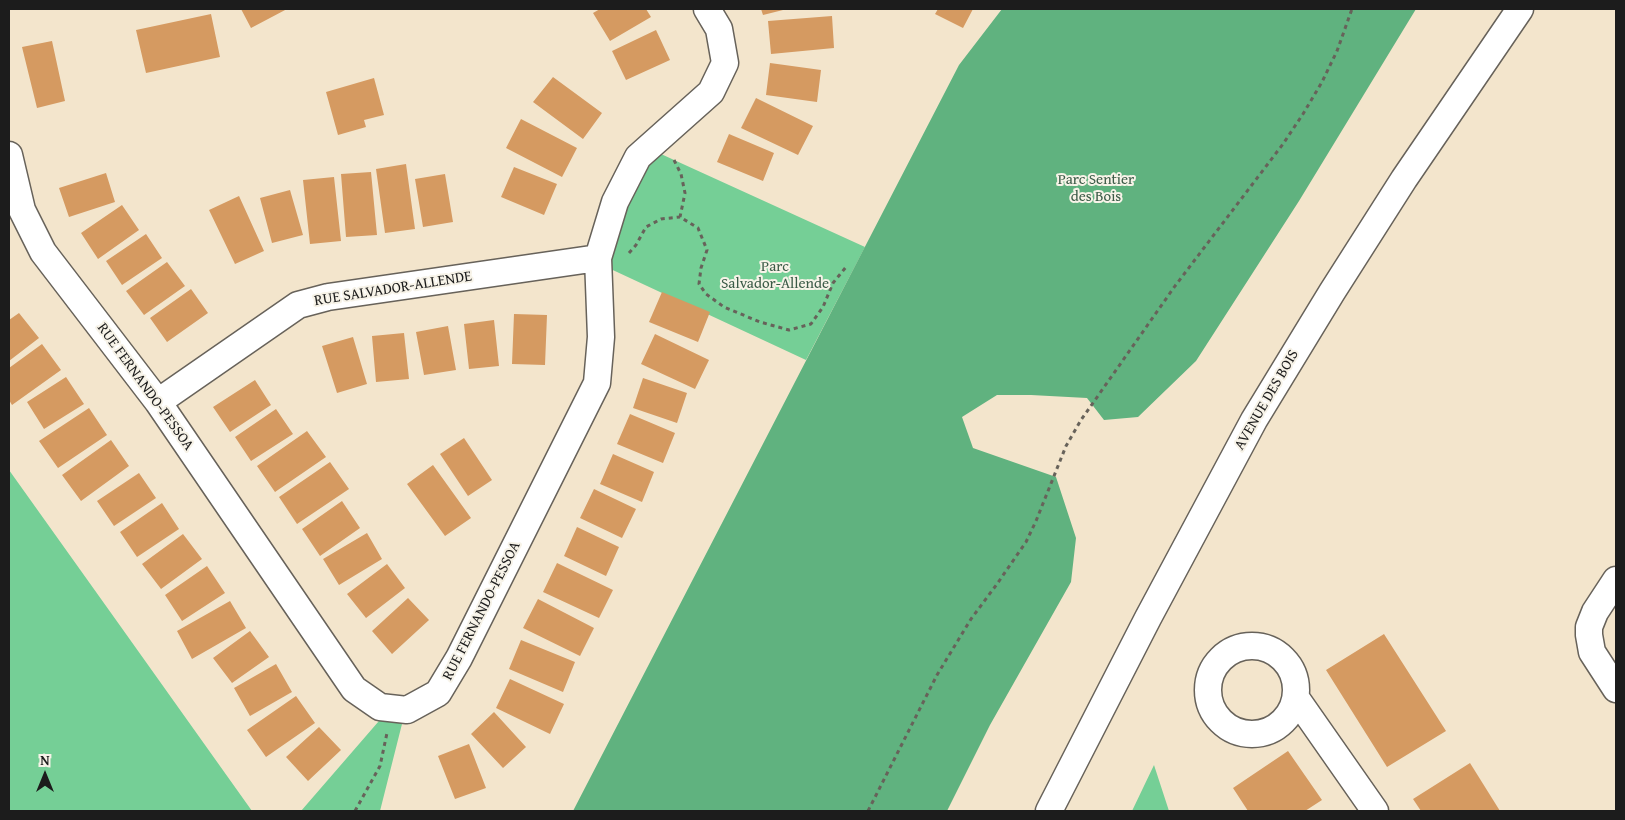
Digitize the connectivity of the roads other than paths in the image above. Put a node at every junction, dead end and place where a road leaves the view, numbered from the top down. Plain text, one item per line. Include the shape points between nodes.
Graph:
1 (706, 9) edge
2 (1520, 9) edge
3 (9, 155) edge
4 (598, 258) junction
5 (158, 402) junction
6 (1616, 580) edge
7 (1616, 689) edge
8 (1296, 698) dead end
9 (1049, 811) edge
10 (1375, 811) edge

1 - 4 street, RUE FERNANDO-PESSOA via 719,29 725,63 711,92 638,157 615,202
2 - 9 street, AVENUE DES BOIS via 1404,179 1254,420
3 - 5 street, RUE FERNANDO-PESSOA via 22,210 43,252
4 - 5 street, RUE SALVADOR-ALLENDE via 328,296 298,305
4 - 5 street, RUE FERNANDO-PESSOA via 601,337 597,383 460,658 438,693 407,710 380,707 354,690
6 - 7 street via 1589,627 1592,652
8 - 10 street

